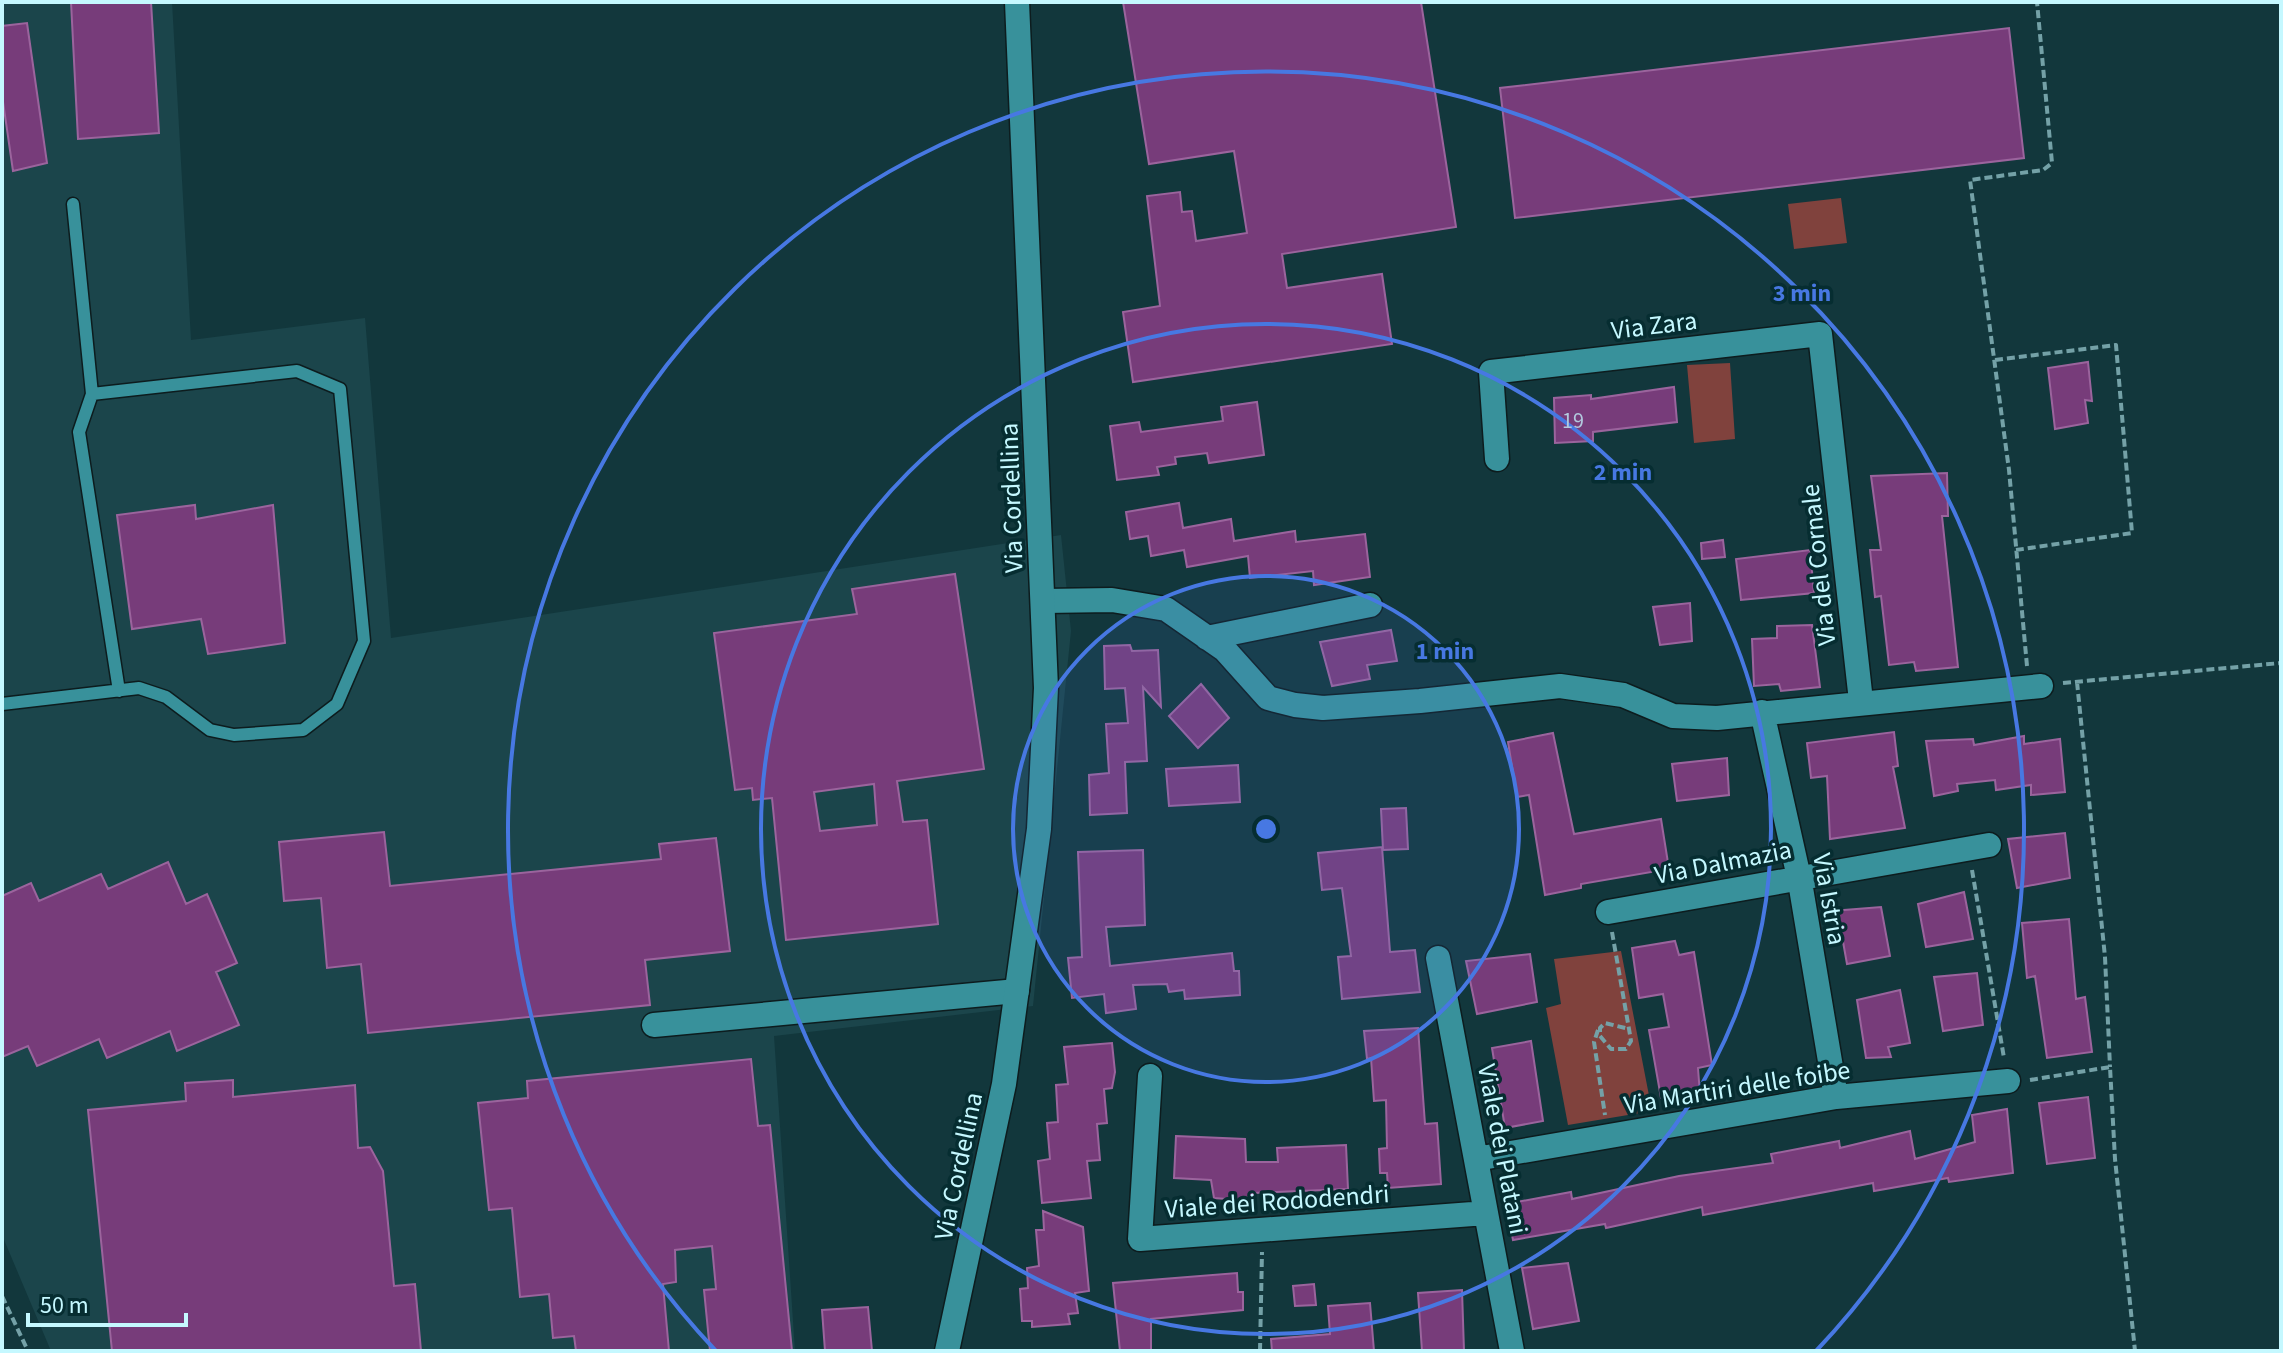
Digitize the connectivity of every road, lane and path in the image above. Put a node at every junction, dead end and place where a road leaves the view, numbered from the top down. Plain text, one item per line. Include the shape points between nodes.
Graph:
1 (1017, 2) edge
2 (2037, 2) edge
3 (73, 204) dead end
4 (1995, 360) junction
5 (92, 394) junction
6 (1831, 423) joint
7 (1497, 459) dead end
8 (2016, 550) junction
9 (1044, 601) junction
10 (1370, 605) dead end
11 (1207, 638) junction
12 (2281, 663) edge
13 (2077, 682) junction
14 (2035, 686) junction
15 (119, 691) junction
16 (1861, 701) junction
17 (2, 704) edge
18 (1762, 712) junction
19 (1979, 846) joint
20 (1799, 876) junction
21 (1608, 912) dead end
22 (1616, 952) dead end
23 (1438, 958) dead end
24 (1017, 991) junction
25 (654, 1025) dead end
26 (1600, 1028) junction
27 (1629, 1029) junction
28 (2110, 1067) junction
29 (1150, 1076) dead end
30 (2008, 1081) junction
31 (1836, 1097) junction
32 (1610, 1136) junction
33 (1476, 1159) junction
34 (1486, 1213) junction
35 (1262, 1230) junction
36 (2, 1296) edge
37 (28, 1351) edge
38 (947, 1351) edge
39 (1260, 1351) edge
40 (1512, 1351) edge
41 (2135, 1351) edge

1 - 9 street, Via Cordellina
2 - 4 path via 2052,163 2043,170 1970,180
3 - 5 lane
4 - 8 path
4 - 8 path via 2116,345 2132,533
5 - 15 lane via 79,432
5 - 15 lane via 297,371 340,389 364,641 337,704 303,730 234,735 210,730 166,697 139,688
6 - 7 street, Via Zara via 1820,334 1491,372
6 - 16 street, Via del Cornale
8 - 14 path
9 - 11 street via 1140,603 1166,609
9 - 24 street, Via Cordellina via 1039,829
10 - 11 street
11 - 18 street via 1225,650 1268,698 1295,705 1323,708 1560,686 1623,695 1673,716
12 - 13 path
13 - 14 path
13 - 28 path via 2105,957
14 - 16 street
15 - 17 lane
16 - 18 street
18 - 20 street, Via Istria
19 - 20 street, Via Dalmazia
19 - 30 path
20 - 21 street, Via Dalmazia
20 - 31 street, Via Istria
22 - 27 path
23 - 33 street, Viale dei Platani
24 - 25 street
24 - 38 street, Via Cordellina via 1004,1084
26 - 27 path via 1613,1023
26 - 27 path via 1604,1043 1618,1050 1631,1041
26 - 32 path via 1595,1051
28 - 30 path
28 - 41 path
29 - 35 street, Viale dei Rododendri via 1140,1239
30 - 31 street, Via Martiri delle foibe
31 - 32 street, Via Martiri delle foibe
32 - 33 street, Via Martiri delle foibe
33 - 34 street, Viale dei Platani
34 - 35 street, Viale dei Rododendri
34 - 40 street, Viale dei Platani
35 - 39 path
36 - 37 path

